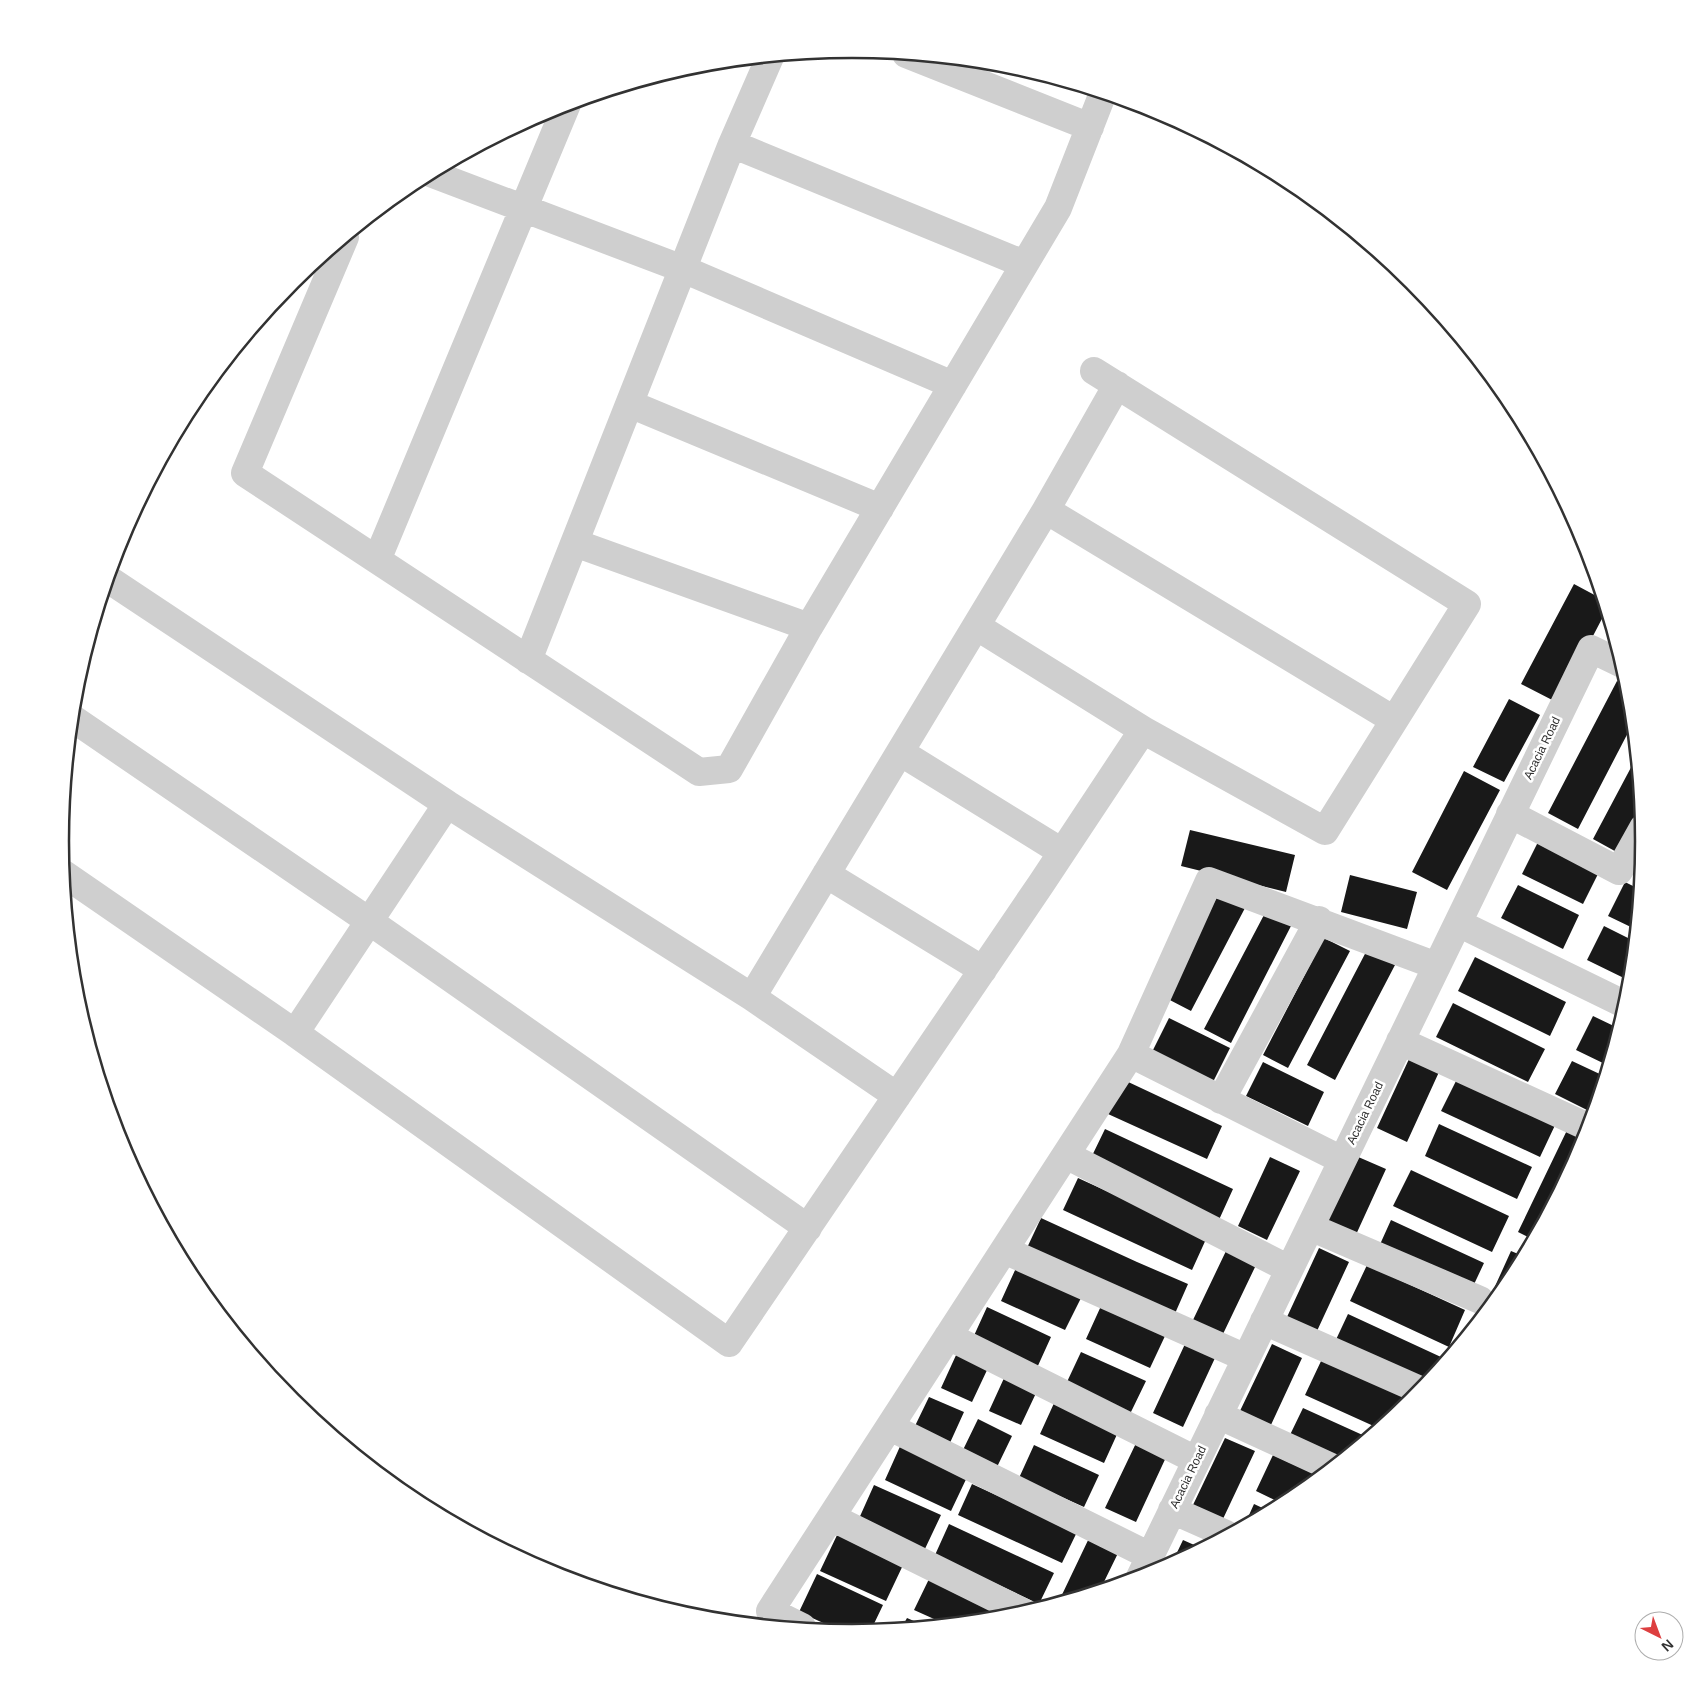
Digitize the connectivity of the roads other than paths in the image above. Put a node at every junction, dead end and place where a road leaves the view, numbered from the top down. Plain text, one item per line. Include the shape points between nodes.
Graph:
1 (924, 61) edge
2 (768, 62) edge
3 (1101, 98) edge
4 (563, 113) edge
5 (1090, 127) junction
6 (732, 144) junction
7 (438, 176) edge
8 (524, 209) junction
9 (340, 249) edge
10 (1024, 264) junction
11 (683, 269) junction
12 (1094, 371) dead end
13 (953, 385) junction
14 (1117, 386) junction
15 (630, 404) junction
16 (880, 508) junction
17 (1046, 510) junction
18 (575, 542) junction
19 (377, 560) junction
20 (113, 583) edge
21 (976, 626) junction
22 (809, 627) junction
23 (528, 660) junction
24 (1613, 660) edge
25 (1394, 720) junction
26 (78, 722) edge
27 (1143, 730) junction
28 (900, 752) junction
29 (446, 804) junction
30 (1510, 814) junction
31 (1635, 841) edge
32 (1062, 852) junction
33 (826, 874) junction
34 (70, 878) edge
35 (1319, 920) junction
36 (369, 921) junction
37 (1458, 923) junction
38 (1437, 966) junction
39 (983, 970) junction
40 (752, 997) junction
41 (1618, 1001) edge
42 (295, 1033) junction
43 (1400, 1041) junction
44 (1131, 1054) junction
45 (897, 1096) junction
46 (1221, 1100) junction
47 (1581, 1124) edge
48 (1066, 1155) junction
49 (1342, 1160) junction
50 (1310, 1227) junction
51 (808, 1228) junction
52 (1004, 1250) junction
53 (1289, 1269) junction
54 (1480, 1300) dead end
55 (1264, 1321) junction
56 (948, 1336) junction
57 (1246, 1358) junction
58 (1413, 1387) edge
59 (1218, 1415) junction
60 (890, 1426) junction
61 (1196, 1460) junction
62 (1326, 1464) edge
63 (1172, 1510) junction
64 (831, 1517) junction
65 (1220, 1531) edge
66 (1145, 1566) edge
67 (1012, 1606) edge
68 (789, 1621) edge

1 - 5 street
2 - 6 street
3 - 5 street
4 - 8 street
5 - 10 street via 1058,208
6 - 10 street
6 - 11 street
7 - 8 street
8 - 11 street
8 - 19 street
9 - 19 street via 245,473
10 - 13 street
11 - 13 street
11 - 15 street
12 - 14 street
13 - 16 street
14 - 17 street
14 - 25 street via 1467,604
15 - 16 street
15 - 18 street
16 - 22 street
17 - 21 street
17 - 25 street
18 - 22 street
18 - 23 street
19 - 23 street
20 - 29 street
21 - 27 street
21 - 28 street
22 - 23 street via 729,769 699,772
24 - 30 street, Acacia Road via 1591,649
25 - 27 street via 1325,831
26 - 36 street
27 - 32 street
28 - 32 street
28 - 33 street
29 - 36 street
29 - 40 street
30 - 31 street via 1619,871
30 - 37 street, Acacia Road
32 - 39 street
33 - 39 street
33 - 40 street
34 - 42 street
35 - 38 street
35 - 44 street via 1209,881
35 - 46 street
36 - 42 street
36 - 51 street
37 - 38 street, Acacia Road
37 - 41 street
38 - 43 street, Acacia Road
39 - 45 street
40 - 45 street
42 - 51 street via 729,1343
43 - 47 street
43 - 49 street, Acacia Road
44 - 46 street
44 - 48 street
45 - 51 street
46 - 49 street
48 - 52 street
48 - 53 street
49 - 50 street, Acacia Road
50 - 53 street, Acacia Road
50 - 54 street
52 - 56 street
52 - 57 street
53 - 55 street, Acacia Road
55 - 57 street, Acacia Road
55 - 58 street
56 - 60 street
56 - 61 street
57 - 59 street, Acacia Road
59 - 61 street, Acacia Road
59 - 62 street
60 - 64 street
60 - 66 street
61 - 63 street, Acacia Road
63 - 65 street
63 - 66 street, Acacia Road
64 - 67 street
64 - 68 street via 770,1612

